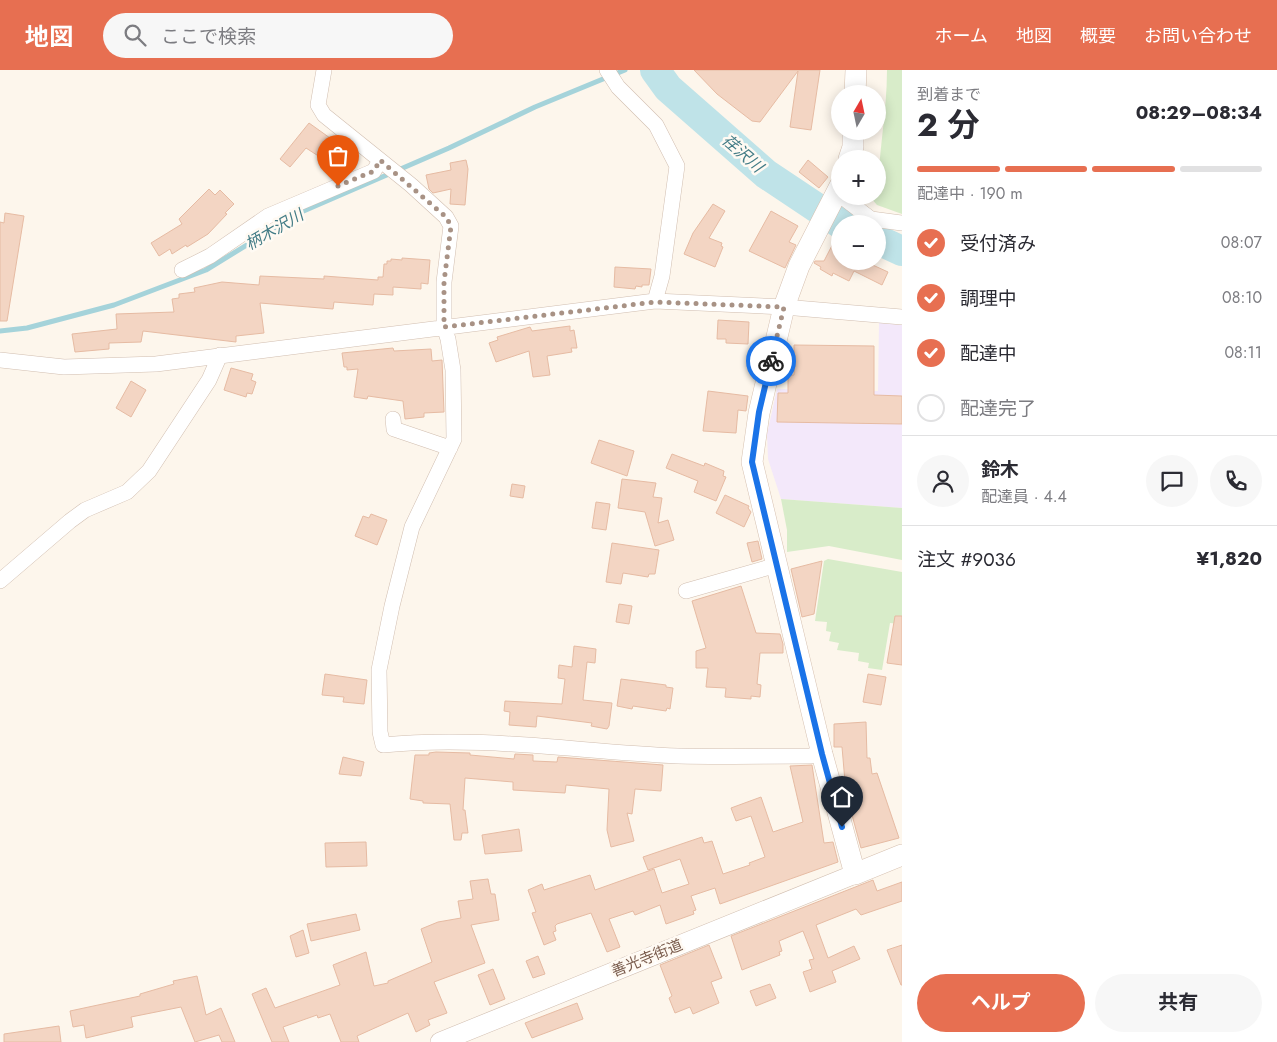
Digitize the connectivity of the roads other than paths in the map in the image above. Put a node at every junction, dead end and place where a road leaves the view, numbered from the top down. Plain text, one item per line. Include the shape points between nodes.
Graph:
1 (324, 70) edge
2 (607, 70) edge
3 (856, 70) edge
4 (855, 85) edge
5 (383, 162) junction
6 (832, 205) edge
7 (853, 205) edge
8 (902, 223) edge
9 (182, 270) dead end
10 (655, 302) junction
11 (784, 307) junction
12 (902, 317) edge
13 (444, 327) junction
14 (220, 355) junction
15 (0, 360) edge
16 (393, 420) dead end
17 (450, 448) junction
18 (776, 565) junction
19 (0, 581) edge
20 (686, 591) dead end
21 (822, 754) junction
22 (902, 855) edge
23 (855, 874) junction
24 (440, 1042) edge

1 - 5 street via 318,105 324,115
2 - 10 street via 616,86 656,125 677,166 662,276
3 - 4 main road
5 - 9 street via 374,171 268,216 210,256
5 - 13 street via 446,217 451,226 444,282
6 - 11 main road via 793,280
7 - 8 street via 871,219
10 - 11 street
10 - 13 street
11 - 12 street
11 - 18 main road via 759,412 752,462
13 - 14 street
13 - 17 street via 453,370 454,431
14 - 15 street via 156,364 64,367
14 - 19 street via 209,380 149,470 127,492 85,510 70,521
16 - 17 street via 394,428
17 - 21 street via 412,527 382,647 380,723 383,745 418,741 678,756
18 - 20 street
18 - 21 main road
21 - 23 main road
22 - 23 main road
23 - 24 street, 善光寺街道

